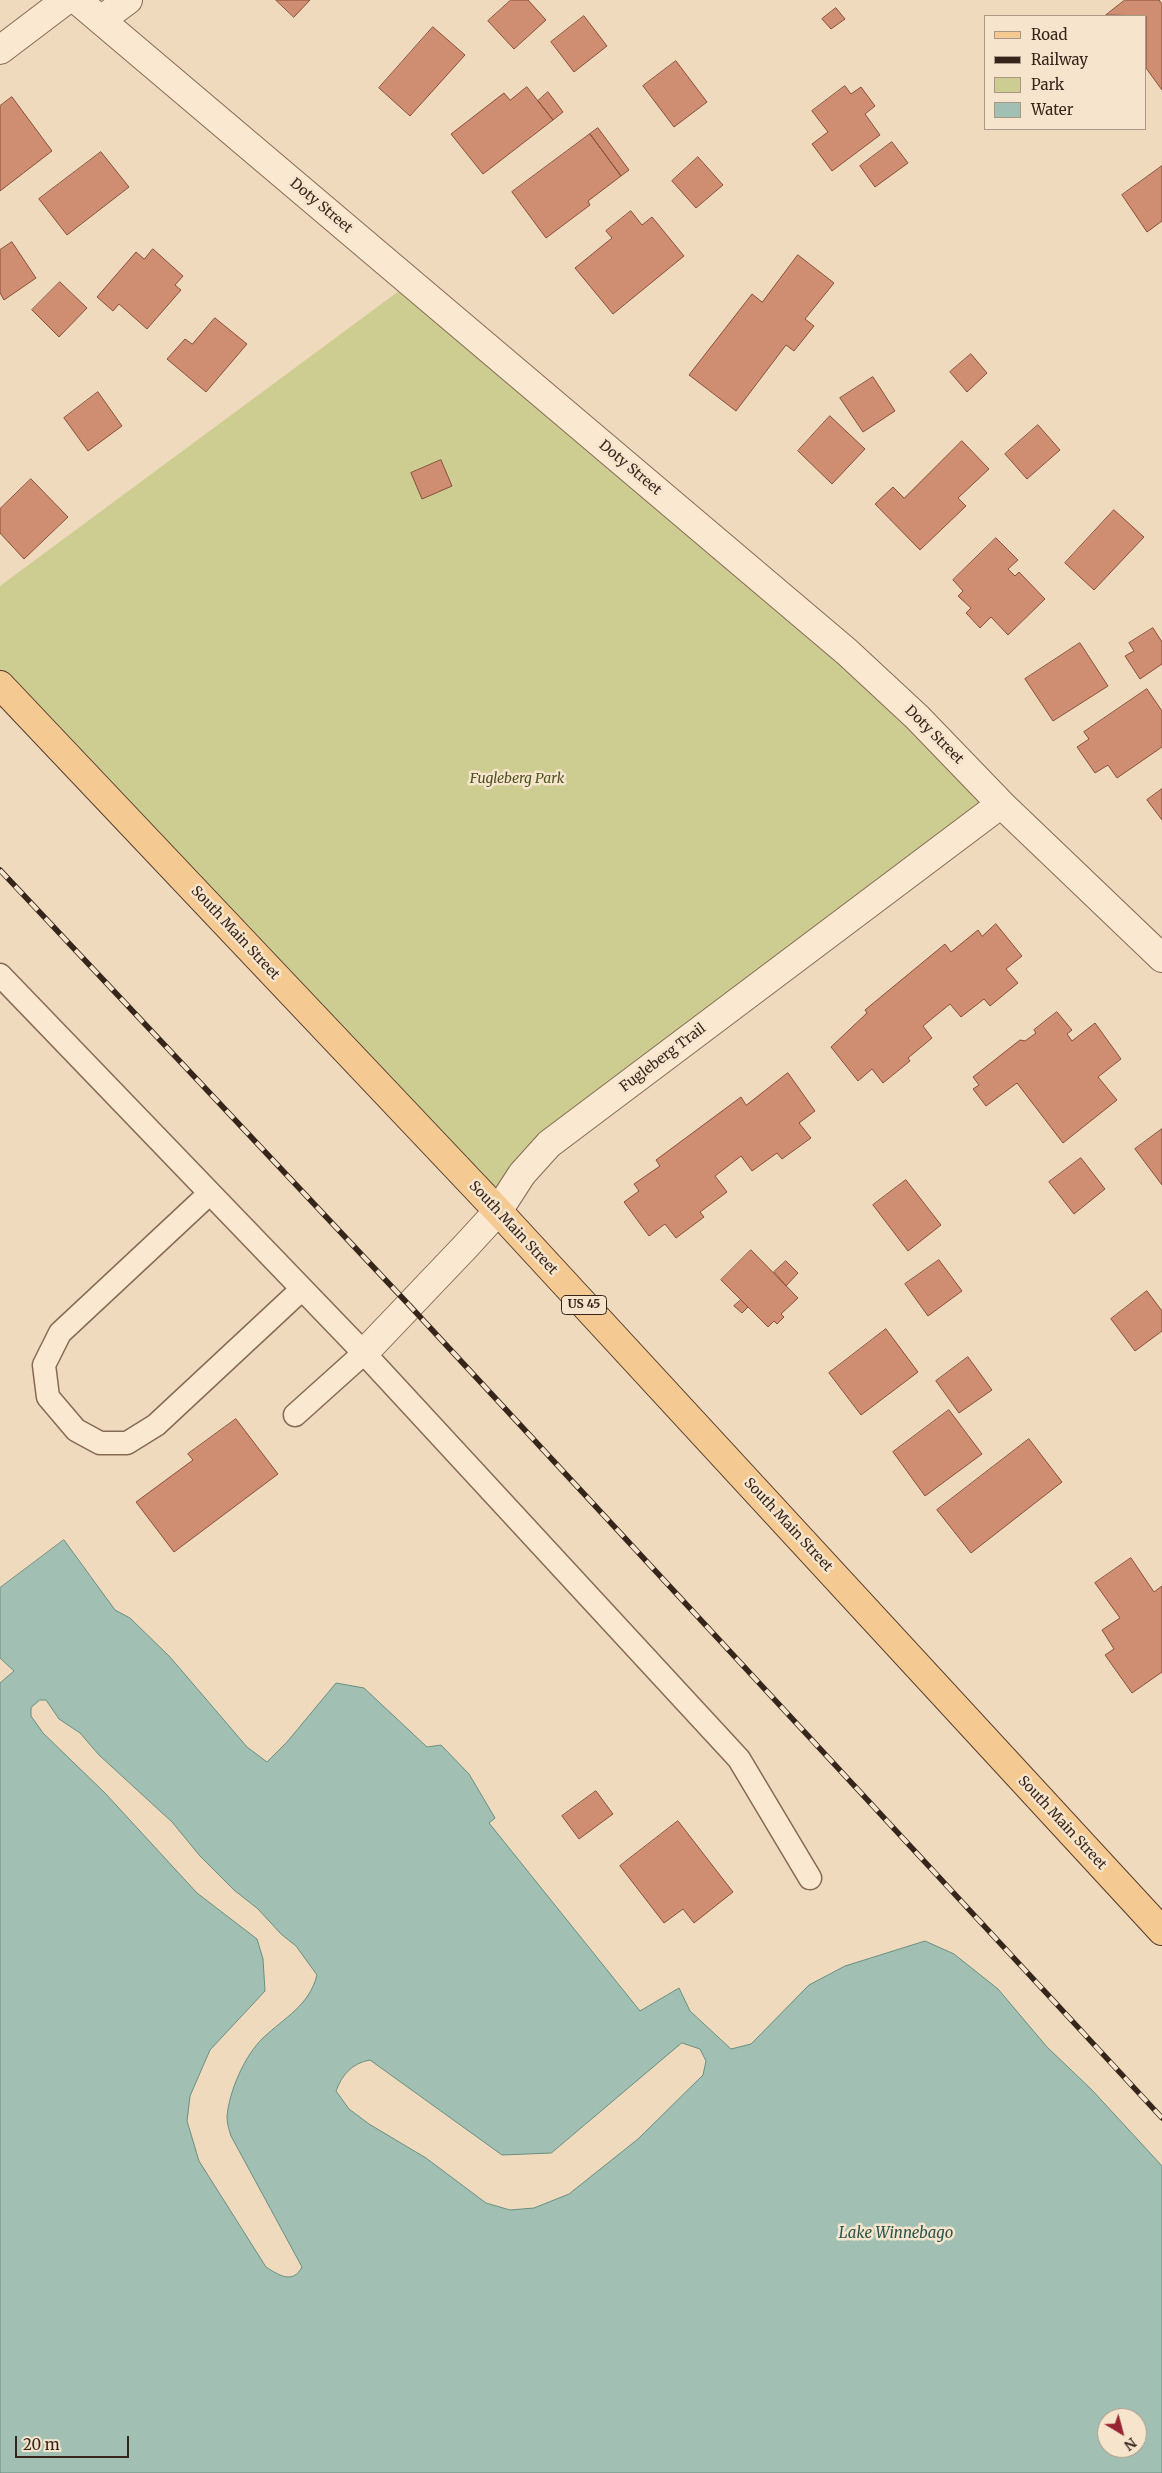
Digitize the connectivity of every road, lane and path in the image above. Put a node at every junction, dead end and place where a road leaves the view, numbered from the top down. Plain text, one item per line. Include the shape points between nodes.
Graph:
1 (66, 0) edge
2 (77, 0) edge
3 (128, 0) edge
4 (101, 20) junction
5 (0, 50) edge
6 (0, 685) edge
7 (1001, 804) junction
8 (1162, 958) edge
9 (0, 975) edge
10 (210, 1193) junction
11 (498, 1211) junction
12 (302, 1288) junction
13 (364, 1353) junction
14 (295, 1415) dead end
15 (810, 1878) dead end
16 (1162, 1931) edge

1 - 5 street
2 - 4 street, Doty Street
3 - 4 street
4 - 7 street, Doty Street via 847,652 917,717
6 - 11 main road, South Main Street / US 45
7 - 8 street, Doty Street
7 - 11 street, Fugleberg Trail via 549,1144 522,1174
9 - 10 lane
10 - 12 lane
10 - 12 lane via 60,1333 44,1366 48,1397 76,1430 100,1443 126,1443 156,1425
11 - 13 street, Fugleberg Trail
11 - 16 main road, South Main Street / US 45
12 - 13 lane
13 - 14 lane
13 - 15 lane via 739,1759

